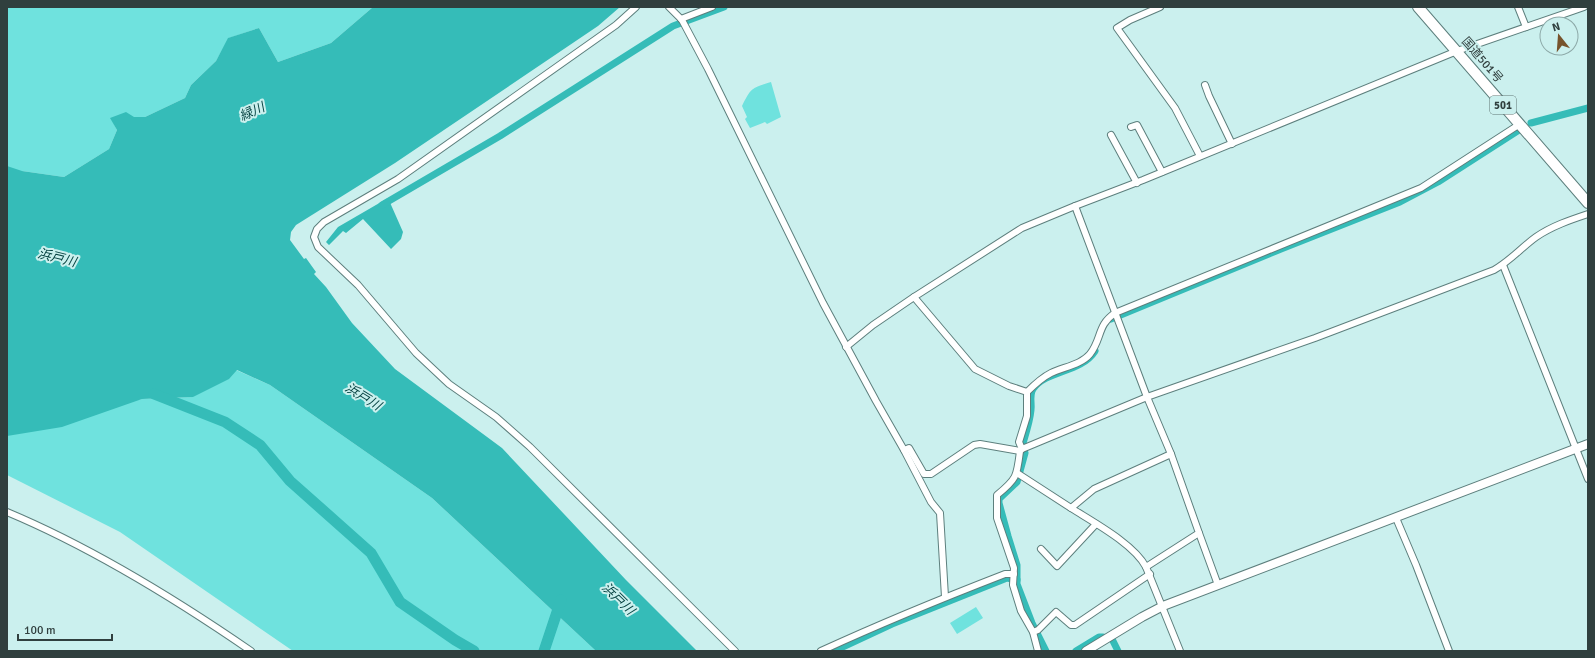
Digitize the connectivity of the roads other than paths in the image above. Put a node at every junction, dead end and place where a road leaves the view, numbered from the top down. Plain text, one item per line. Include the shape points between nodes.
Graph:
1 (636, 7) edge
2 (669, 7) edge
3 (712, 7) edge
4 (1160, 7) edge
5 (1418, 7) edge
6 (1518, 7) edge
7 (1584, 7) edge
8 (682, 22) junction
9 (1526, 27) junction
10 (1457, 51) junction
11 (1205, 85) dead end
12 (1520, 124) junction
13 (1131, 127) dead end
14 (1111, 135) dead end
15 (1232, 144) junction
16 (1200, 156) junction
17 (1162, 172) junction
18 (1137, 183) junction
19 (1588, 203) edge
20 (1076, 206) junction
21 (1588, 214) edge
22 (1503, 265) junction
23 (914, 296) junction
24 (1116, 315) junction
25 (846, 347) junction
26 (1027, 392) junction
27 (1147, 397) junction
28 (1588, 444) edge
29 (1577, 448) junction
30 (904, 450) junction
31 (1021, 450) junction
32 (1171, 454) junction
33 (1019, 474) junction
34 (1588, 479) edge
35 (1071, 508) junction
36 (7, 512) edge
37 (1396, 518) junction
38 (1096, 524) junction
39 (1199, 533) junction
40 (1049, 548) dead end
41 (1146, 567) junction
42 (1150, 574) junction
43 (1013, 578) junction
44 (1218, 585) junction
45 (945, 597) junction
46 (1163, 606) junction
47 (1035, 631) junction
48 (250, 651) edge
49 (735, 651) edge
50 (821, 651) edge
51 (1038, 651) edge
52 (1086, 651) edge
53 (1180, 651) edge
54 (1449, 651) edge

1 - 49 street via 616,25 398,179 324,222 314,237 318,247 358,284 416,353 449,384 496,417 530,447
2 - 8 street
3 - 8 street
4 - 16 street via 1117,28 1175,108
5 - 10 highway, 国道501号 / 501
6 - 9 street
7 - 9 street
8 - 25 street via 708,69
9 - 10 street
10 - 12 highway, 国道501号 / 501
10 - 15 street
11 - 15 street
12 - 19 highway, 国道501号 / 501
12 - 24 street via 1421,188
13 - 17 street via 1137,124
14 - 18 street
15 - 16 street
16 - 17 street
17 - 18 street
18 - 20 street
20 - 23 street via 1022,228
20 - 24 street
21 - 22 street via 1568,220 1536,237
22 - 27 street via 1315,338
22 - 29 street
23 - 25 street
23 - 26 street via 975,369
24 - 26 street via 1106,318 1089,355 1039,380
24 - 27 street
25 - 30 street
26 - 31 street via 1027,416 1019,442
27 - 31 street
27 - 32 street
28 - 29 street
29 - 34 street
29 - 37 street
30 - 31 street via 909,448 924,474 931,474 974,445
30 - 45 street via 941,516
31 - 33 street
32 - 35 street via 1094,489
32 - 39 street
33 - 35 street
33 - 43 street via 997,495 996,501 996,518 1014,568
35 - 38 street
36 - 48 street via 60,536 143,581
37 - 44 street
37 - 54 street
38 - 40 street via 1057,566 1043,551
38 - 41 street via 1141,557
39 - 41 street
39 - 44 street
41 - 42 street
42 - 46 street
42 - 47 street via 1075,625 1071,625 1056,612
43 - 45 street via 1005,574
43 - 47 street via 1021,611
44 - 46 street
45 - 50 street
46 - 52 street
46 - 53 street
47 - 51 street

